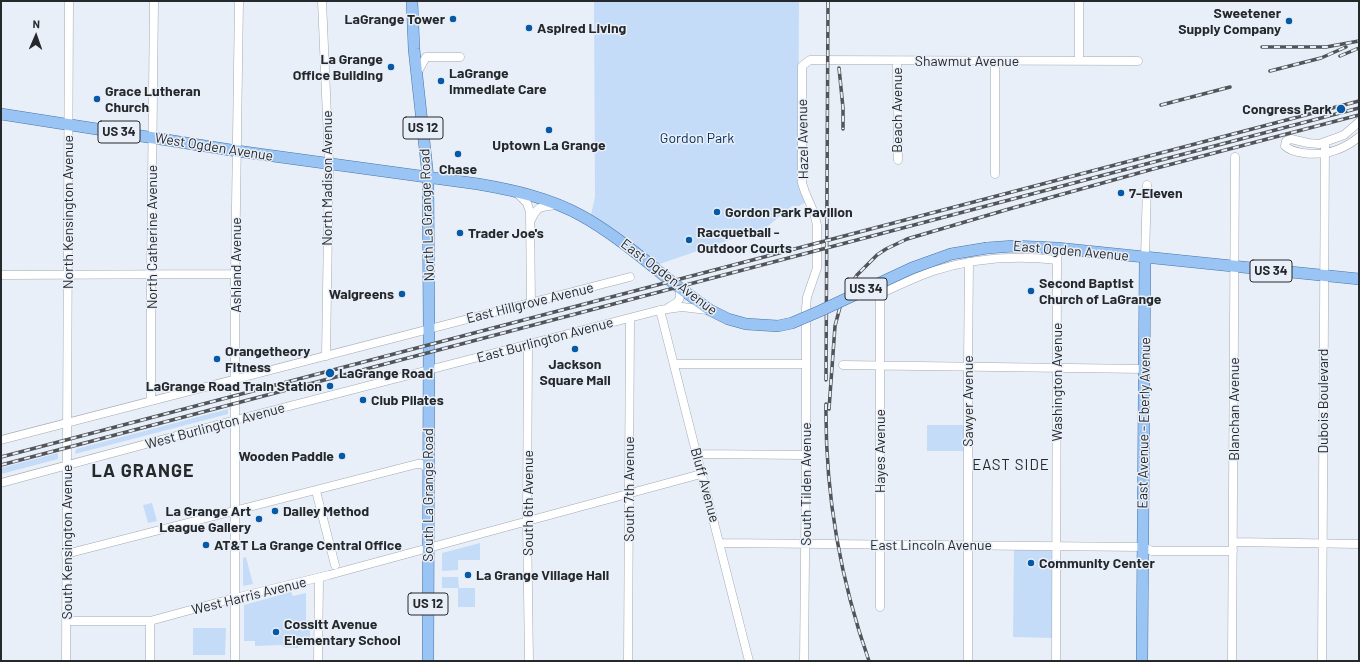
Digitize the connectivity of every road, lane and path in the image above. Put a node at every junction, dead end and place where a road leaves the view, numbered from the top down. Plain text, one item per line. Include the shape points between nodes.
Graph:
1 (69, 1) edge
2 (154, 1) edge
3 (239, 1) edge
4 (322, 1) edge
5 (412, 1) edge
6 (1079, 1) edge
7 (460, 57) dead end
8 (897, 61) junction
9 (995, 61) junction
10 (1079, 61) junction
11 (1138, 61) dead end
12 (802, 69) joint
13 (417, 76) junction
14 (1, 114) edge
15 (1359, 122) edge
16 (68, 124) junction
17 (152, 137) junction
18 (1359, 137) edge
19 (1325, 142) junction
20 (237, 151) junction
21 (1325, 154) junction
22 (1235, 157) dead end
23 (898, 160) dead end
24 (329, 163) junction
25 (995, 174) dead end
26 (428, 177) junction
27 (1147, 185) dead end
28 (516, 192) junction
29 (557, 205) junction
30 (531, 220) junction
31 (1053, 248) junction
32 (1145, 258) junction
33 (1057, 260) junction
34 (969, 262) junction
35 (1235, 267) junction
36 (67, 274) junction
37 (151, 274) junction
38 (235, 274) junction
39 (1, 275) edge
40 (1324, 276) junction
41 (630, 278) dead end
42 (1359, 280) edge
43 (679, 288) junction
44 (531, 304) junction
45 (806, 308) joint
46 (660, 310) junction
47 (710, 310) junction
48 (630, 318) junction
49 (429, 329) junction
50 (528, 344) junction
51 (326, 356) junction
52 (674, 364) junction
53 (806, 364) junction
54 (843, 365) dead end
55 (880, 365) junction
56 (968, 367) junction
57 (1056, 368) junction
58 (1144, 369) junction
59 (429, 370) junction
60 (235, 379) junction
61 (151, 401) junction
62 (235, 420) junction
63 (67, 423) junction
64 (1, 440) edge
65 (696, 454) junction
66 (806, 455) junction
67 (67, 465) junction
68 (429, 470) junction
69 (701, 474) junction
70 (1, 483) edge
71 (629, 494) junction
72 (317, 495) dead end
73 (235, 510) junction
74 (528, 521) junction
75 (1233, 542) junction
76 (720, 543) junction
77 (1322, 543) junction
78 (805, 544) junction
79 (1359, 544) edge
80 (880, 545) junction
81 (969, 546) junction
82 (1056, 547) junction
83 (1142, 547) junction
84 (428, 548) junction
85 (1233, 551) junction
86 (66, 554) junction
87 (335, 565) dead end
88 (319, 578) junction
89 (235, 599) junction
90 (880, 607) dead end
91 (66, 621) junction
92 (150, 621) junction
93 (66, 661) edge
94 (150, 661) edge
95 (234, 661) edge
96 (318, 661) edge
97 (428, 661) edge
98 (529, 661) edge
99 (628, 661) edge
100 (749, 661) edge
101 (804, 661) edge
102 (968, 661) edge
103 (1056, 661) edge
104 (1142, 661) edge
105 (1232, 661) edge
106 (1322, 661) edge

1 - 16 street, North Kensington Avenue
2 - 17 street, North Catherine Avenue
3 - 20 street, Ashland Avenue
4 - 24 street, North Madison Avenue
5 - 13 main road, US 12
6 - 10 street
7 - 13 street via 426,57
8 - 9 street, Shawmut Avenue
8 - 12 street, Shawmut Avenue via 810,60 804,63
8 - 23 street, Beach Avenue
9 - 10 street, Shawmut Avenue
9 - 25 street
10 - 11 street, Shawmut Avenue
12 - 45 street, Hazel Avenue via 802,173 804,192 816,220 817,254 816,273 807,297
13 - 26 main road, North La Grange Road / US 12
14 - 16 main road, West Ogden Avenue / US 34
15 - 19 street via 1344,134
16 - 17 main road, West Ogden Avenue / US 34
16 - 36 street, North Kensington Avenue
17 - 20 main road, West Ogden Avenue / US 34
17 - 37 street, North Catherine Avenue
18 - 21 street via 1343,148
19 - 21 street, Dubois Boulevard
19 - 21 street via 1313,144 1291,139 1285,143 1287,148 1299,152
20 - 24 main road, West Ogden Avenue / US 34
20 - 38 street, Ashland Avenue
21 - 40 street, Dubois Boulevard
22 - 35 street, Blanchan Avenue
24 - 26 main road, West Ogden Avenue / US 34
24 - 51 street, North Madison Avenue
26 - 28 main road, East Ogden Avenue / US 34
26 - 49 main road, North La Grange Road / US 12
27 - 32 street, East Avenue - Eberly Avenue
28 - 29 main road, East Ogden Avenue / US 34
28 - 30 street via 527,204
29 - 30 street via 539,208
29 - 43 main road, East Ogden Avenue / US 34 via 581,215 615,236
30 - 44 street
31 - 32 main road, East Ogden Avenue / US 34
31 - 33 street, Washington Avenue
31 - 47 main road, East Ogden Avenue / US 34, bridge via 1001,246 951,254 912,268 820,312 778,326 746,324
32 - 35 main road, US 34
32 - 58 main road, East Avenue - Eberly Avenue
33 - 34 street via 1000,257
33 - 57 street, Washington Avenue
34 - 55 street, Hayes Avenue via 920,276 882,293
34 - 56 street, Sawyer Avenue
35 - 40 main road, US 34
35 - 75 street, Blanchan Avenue
36 - 37 street
36 - 39 street
36 - 63 street, North Kensington Avenue
37 - 38 street
37 - 61 street, North Catherine Avenue
38 - 60 street, Ashland Avenue
40 - 42 main road, US 34
40 - 77 street, Dubois Boulevard
41 - 44 street, East Hillgrove Avenue
43 - 46 street, East Burlington Avenue via 679,300
43 - 47 main road, East Ogden Avenue / US 34
44 - 49 street, East Hillgrove Avenue
45 - 53 street, South Tilden Avenue
46 - 47 street, East Burlington Avenue via 682,307
46 - 48 street, East Burlington Avenue
46 - 52 street, Bluff Avenue
48 - 50 street, East Burlington Avenue
48 - 71 street, South 7th Avenue
49 - 51 street, East Hillgrove Avenue
49 - 59 main road, South La Grange Road / US 12
50 - 59 street, East Burlington Avenue
50 - 74 street, South 6th Avenue
51 - 60 street, East Hillgrove Avenue
52 - 53 street
52 - 65 street, Bluff Avenue
53 - 66 street, South Tilden Avenue
54 - 55 street
55 - 56 street
55 - 80 street, Hayes Avenue
56 - 57 street
56 - 81 street, Sawyer Avenue
57 - 58 street
57 - 82 street, Washington Avenue
58 - 83 main road, East Avenue - Eberly Avenue
59 - 62 street, West Burlington Avenue
59 - 68 main road, South La Grange Road / US 12
60 - 61 street, East Hillgrove Avenue
60 - 62 street, Ashland Avenue
61 - 63 street, East Hillgrove Avenue
62 - 67 street, West Burlington Avenue
62 - 73 street, Ashland Avenue
63 - 64 street, East Hillgrove Avenue
63 - 67 street, South Kensington Avenue
65 - 66 street
65 - 69 street, Bluff Avenue
66 - 78 street, South Tilden Avenue
67 - 70 street, West Burlington Avenue
67 - 86 street, South Kensington Avenue
68 - 73 street via 422,464 417,464
68 - 84 main road, South La Grange Road / US 12
69 - 71 street, West Harris Avenue
69 - 76 street, Bluff Avenue
71 - 74 street, West Harris Avenue
71 - 99 street, South 7th Avenue
72 - 87 street
73 - 86 street
73 - 89 street, Ashland Avenue
74 - 84 street, West Harris Avenue
74 - 98 street, South 6th Avenue
75 - 77 street
75 - 85 street, Blanchan Avenue
76 - 78 street, East Lincoln Avenue
76 - 100 street, Bluff Avenue
77 - 79 street
77 - 106 street, Dubois Boulevard
78 - 80 street, East Lincoln Avenue
78 - 101 street, South Tilden Avenue
80 - 81 street, East Lincoln Avenue
80 - 90 street, Hayes Avenue
81 - 82 street, East Lincoln Avenue
81 - 102 street, Sawyer Avenue
82 - 83 street, East Lincoln Avenue
82 - 103 street, Washington Avenue
83 - 85 street, East Lincoln Avenue via 1152,551
83 - 104 main road, East Avenue - Eberly Avenue
84 - 88 street, West Harris Avenue
84 - 97 main road, South La Grange Road / US 12
85 - 105 street, Blanchan Avenue
86 - 91 street, South Kensington Avenue
88 - 89 street, West Harris Avenue
88 - 96 street
89 - 92 street, West Harris Avenue
89 - 95 street, Ashland Avenue
91 - 92 street, West Harris Avenue
91 - 93 street, South Kensington Avenue
92 - 94 street

